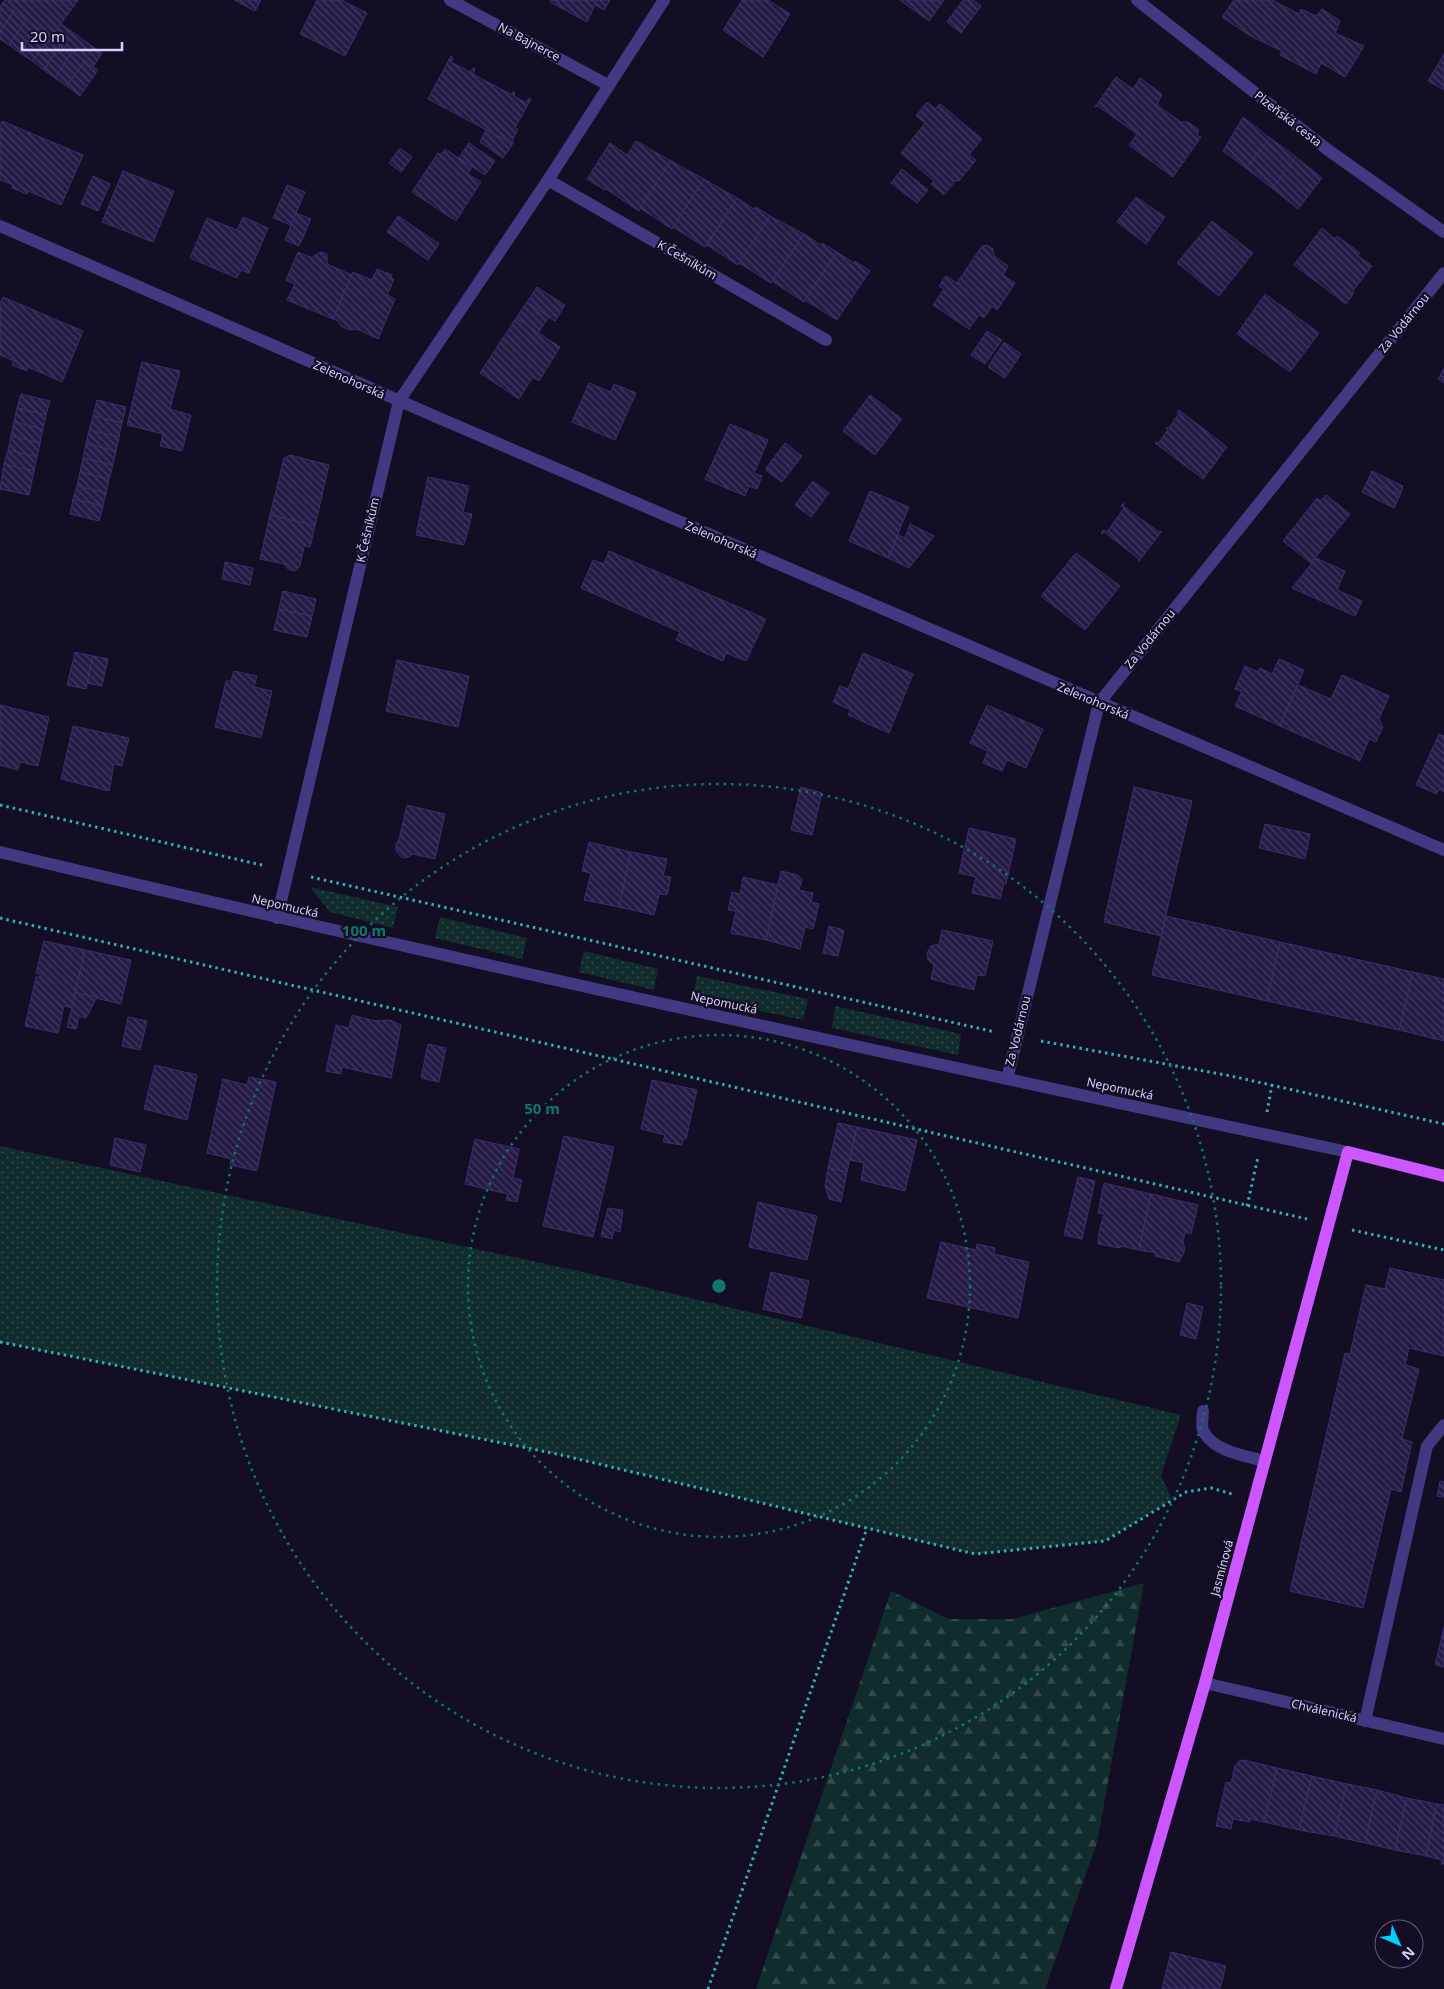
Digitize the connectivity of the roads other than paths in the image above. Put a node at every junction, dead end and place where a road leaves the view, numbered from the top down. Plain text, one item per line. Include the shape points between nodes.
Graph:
1 (450, 0) edge
2 (664, 0) edge
3 (1137, 0) edge
4 (608, 85) junction
5 (548, 180) junction
6 (0, 226) edge
7 (1444, 232) edge
8 (1444, 273) edge
9 (826, 340) dead end
10 (399, 401) junction
11 (1099, 703) junction
12 (1444, 850) edge
13 (0, 852) edge
14 (277, 918) junction
15 (1007, 1079) junction
16 (1348, 1152) junction
17 (1444, 1176) edge
18 (1203, 1411) dead end
19 (1444, 1425) edge
20 (1265, 1461) junction
21 (1205, 1683) junction
22 (1365, 1721) junction
23 (1444, 1739) edge
24 (1116, 1989) edge

1 - 4 street, Na Bajnerce
2 - 4 street, K Češníkům
3 - 7 street, Plzeňská cesta via 1328,150
4 - 5 street, K Češníkům
5 - 9 street, K Češníkům
5 - 10 street, K Češníkům
6 - 10 street, Zelenohorská
8 - 11 street, Za Vodárnou
10 - 11 street, Zelenohorská
10 - 14 street, K Češníkům
11 - 12 street, Zelenohorská
11 - 15 street, Za Vodárnou
13 - 14 street, Nepomucká
14 - 15 street, Nepomucká
15 - 16 street, Nepomucká
16 - 17 main road, Nepomucká
16 - 20 main road, Jasmínová
18 - 20 street via 1202,1429 1211,1442
19 - 22 street via 1427,1446
20 - 21 main road, Jasmínová
21 - 22 street, Chválenická
21 - 24 main road, Jasmínová
22 - 23 street, Chválenická

